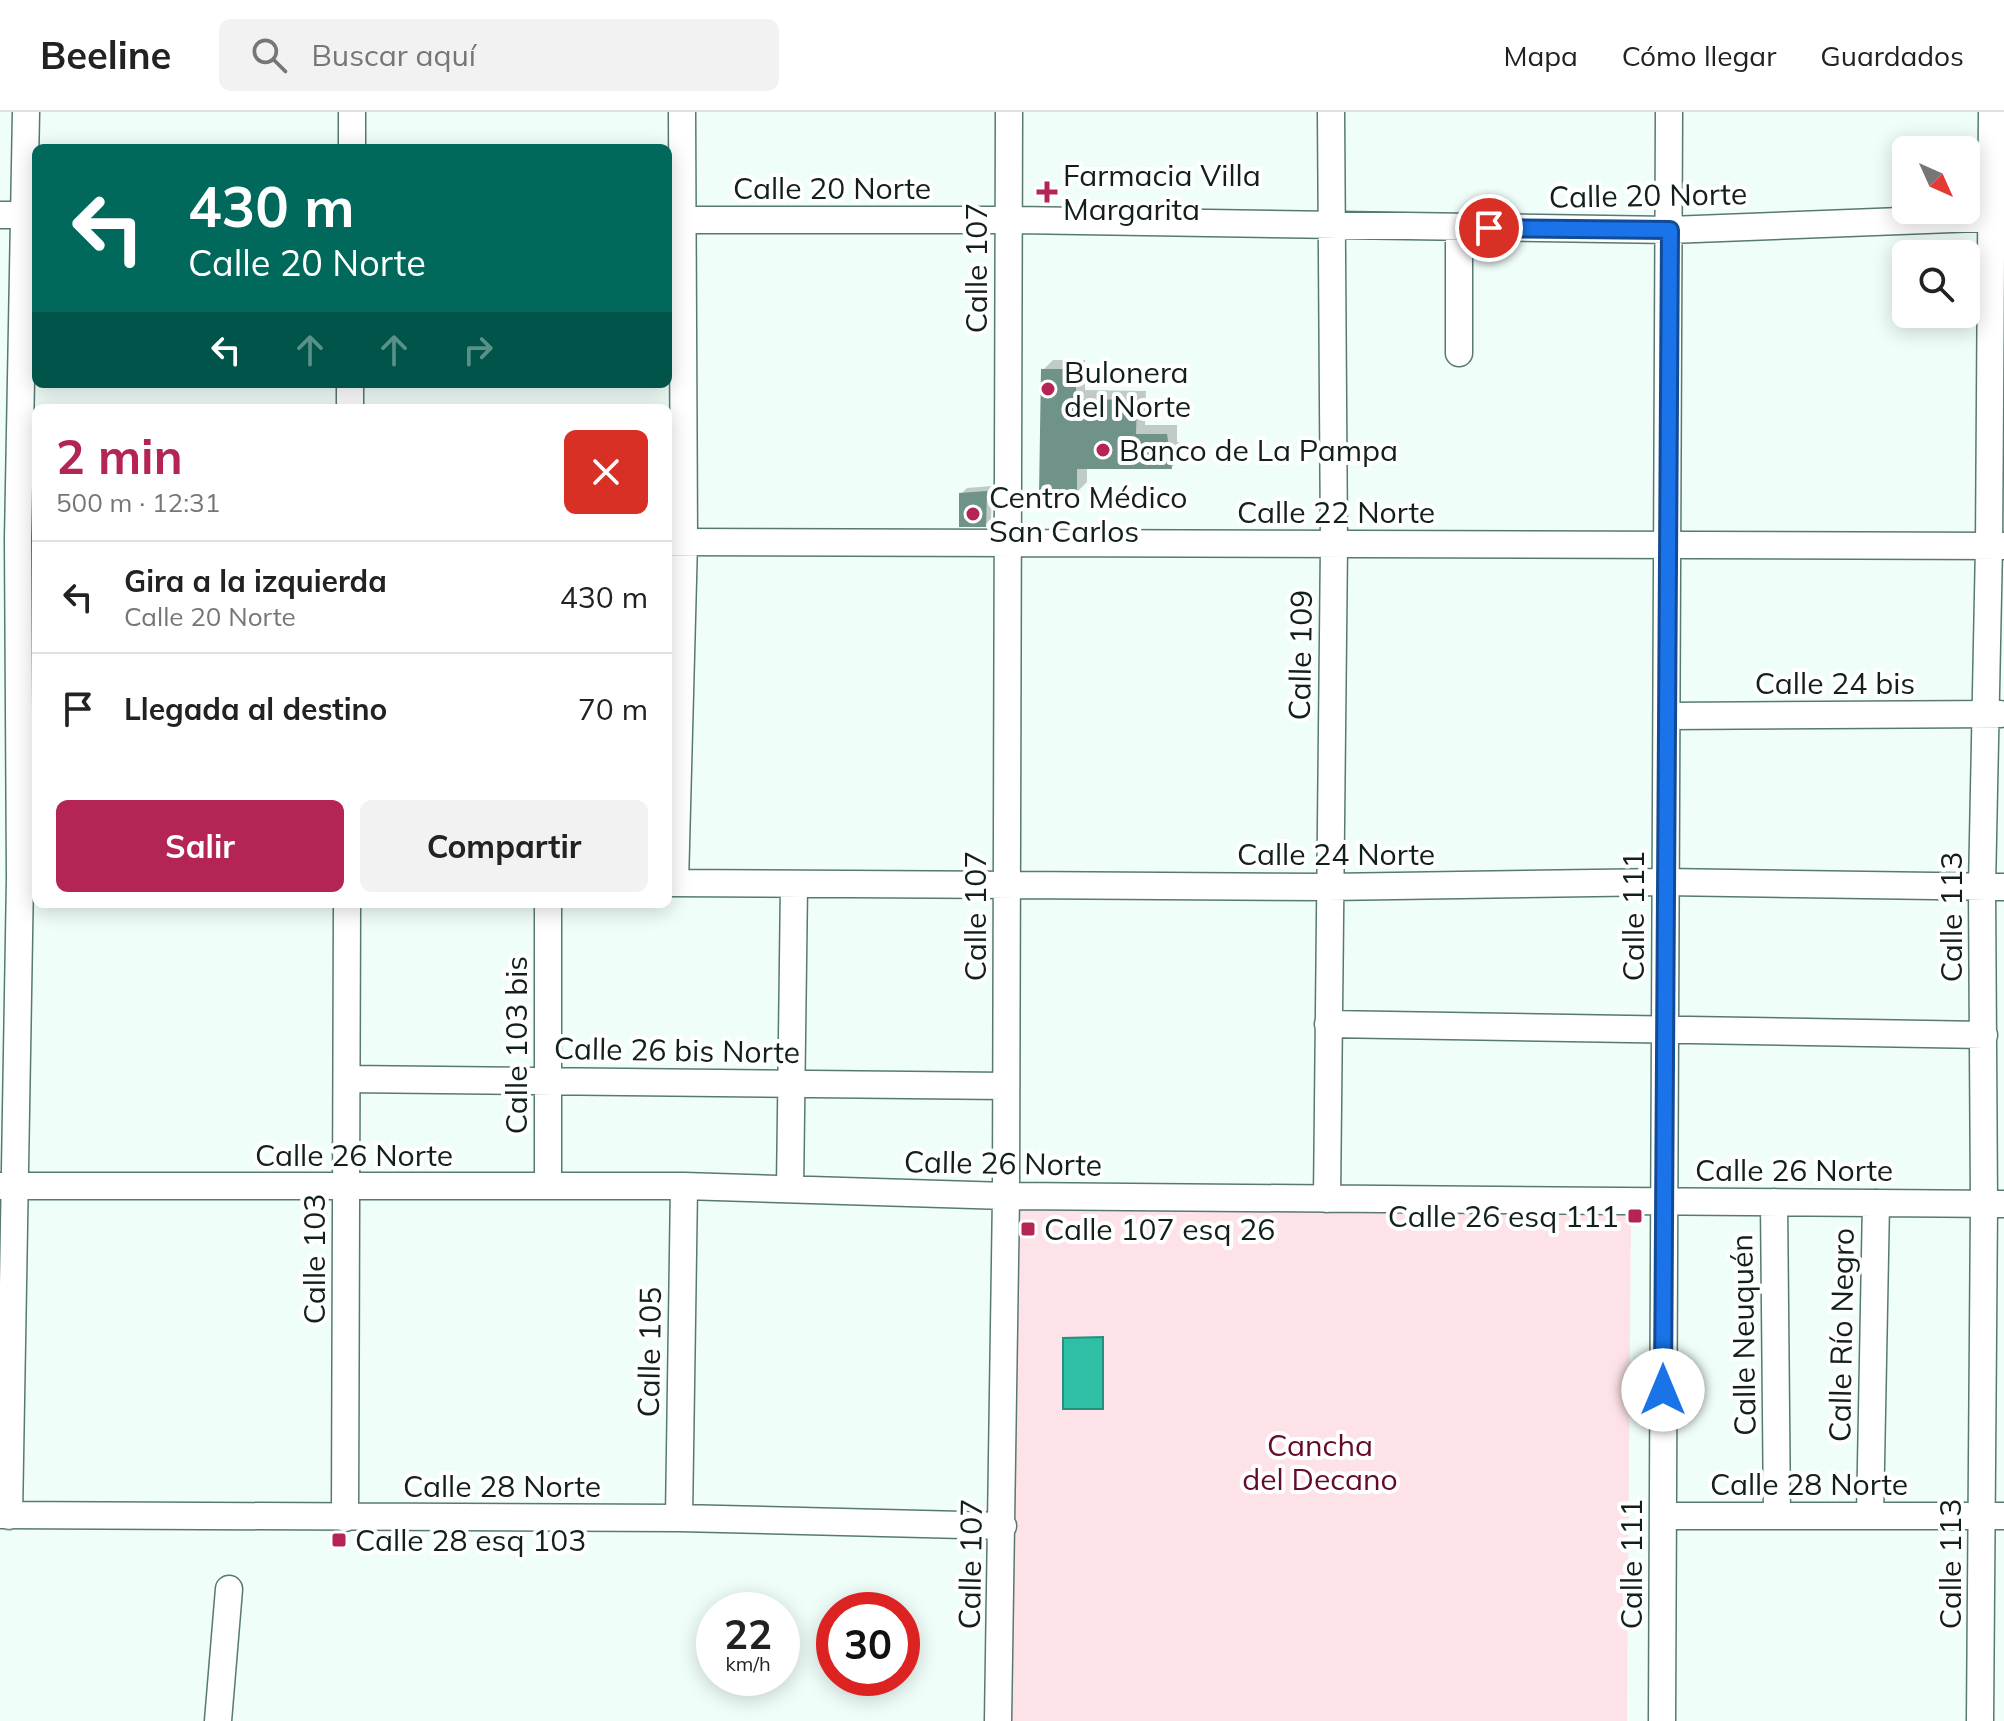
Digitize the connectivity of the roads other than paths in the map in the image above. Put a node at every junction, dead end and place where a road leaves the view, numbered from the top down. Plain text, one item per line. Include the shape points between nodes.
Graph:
1 (26, 112) edge
2 (352, 112) edge
3 (682, 112) edge
4 (1009, 112) edge
5 (1331, 112) edge
6 (1669, 112) edge
7 (1992, 112) edge
8 (352, 144) edge
9 (21, 214) edge
10 (1998, 217) edge
11 (674, 220) edge
12 (1008, 220) junction
13 (1332, 226) junction
14 (1459, 227) junction
15 (1670, 230) junction
16 (1459, 353) dead end
17 (18, 539) edge
18 (676, 542) edge
19 (1334, 544) junction
20 (1006, 545) junction
21 (1667, 545) junction
22 (1997, 546) edge
23 (1995, 714) edge
24 (1667, 716) junction
25 (672, 815) edge
26 (19, 879) edge
27 (1664, 882) junction
28 (672, 883) edge
29 (794, 885) junction
30 (1008, 885) junction
31 (1329, 887) junction
32 (1993, 887) edge
33 (347, 908) edge
34 (548, 908) edge
35 (1328, 1024) junction
36 (1665, 1029) junction
37 (1984, 1035) junction
38 (347, 1079) junction
39 (548, 1079) junction
40 (790, 1084) junction
41 (1006, 1086) junction
42 (6, 1186) edge
43 (548, 1186) junction
44 (684, 1186) junction
45 (346, 1187) junction
46 (790, 1189) junction
47 (1006, 1196) junction
48 (1327, 1199) junction
49 (1664, 1201) junction
50 (1774, 1202) junction
51 (1876, 1203) junction
52 (1994, 1204) edge
53 (4, 1516) edge
54 (1663, 1516) junction
55 (1777, 1516) junction
56 (1870, 1516) junction
57 (1993, 1516) edge
58 (345, 1518) junction
59 (679, 1518) junction
60 (1003, 1526) junction
61 (229, 1589) dead end
62 (1992, 1694) edge
63 (218, 1721) edge
64 (998, 1721) edge
65 (1662, 1721) edge
66 (1980, 1721) edge

1 - 9 street
2 - 8 street
3 - 11 street
4 - 12 street, Calle 107
5 - 13 street, Calle 109
6 - 15 street, Calle 111
7 - 10 street, Calle 113
9 - 17 street
10 - 15 street, Calle 20 Norte
10 - 22 street, Calle 113
11 - 12 street, Calle 20 Norte
11 - 18 street
12 - 13 street, Calle 20 Norte
12 - 20 street, Calle 107
13 - 14 street, Calle 20 Norte
13 - 19 street, Calle 109
14 - 15 street, Calle 20 Norte
14 - 16 street
15 - 21 street, Calle 111
17 - 26 street
18 - 20 street, Calle 22 Norte
18 - 25 street
19 - 20 street, Calle 22 Norte
19 - 21 street, Calle 22 Norte
19 - 31 street, Calle 109
20 - 30 street, Calle 107
21 - 22 street, Calle 22 Norte
21 - 24 street, Calle 111
22 - 23 street, Calle 113
23 - 24 street, Calle 24 bis
23 - 32 street, Calle 113
24 - 27 street, Calle 111
26 - 42 street
27 - 31 street, Calle 24 Norte
27 - 32 street, Calle 24 Norte
27 - 36 street, Calle 111
28 - 29 street, Calle 24 Norte
29 - 30 street, Calle 24 Norte
29 - 40 street
30 - 31 street, Calle 24 Norte
30 - 41 street, Calle 107
31 - 35 street, Calle 109
32 - 37 street, Calle 113
33 - 38 street, Calle 103
34 - 39 street, Calle 103 bis
35 - 36 street
35 - 48 street, Calle 109
36 - 37 street
36 - 49 street, Calle 111
37 - 52 street, Calle 113
38 - 39 street, Calle 26 bis Norte
38 - 45 street, Calle 103
39 - 40 street, Calle 26 bis Norte
39 - 43 street, Calle 103 bis
40 - 41 street, Calle 26 bis Norte
40 - 46 street
41 - 47 street, Calle 107
42 - 45 street, Calle 26 Norte
42 - 53 street
43 - 44 street, Calle 26 Norte
43 - 45 street, Calle 26 Norte
44 - 46 street, Calle 26 Norte
44 - 59 street, Calle 105
45 - 58 street, Calle 103
46 - 47 street, Calle 26 Norte
47 - 48 street, Calle 26 Norte
47 - 60 street, Calle 107
48 - 49 street, Calle 26 Norte
49 - 50 street, Calle 26 Norte
49 - 54 street, Calle 111
50 - 51 street, Calle 26 Norte
50 - 55 street, Calle Neuquén
51 - 52 street, Calle 26 Norte
51 - 56 street, Calle Río Negro
52 - 57 street, Calle 113
53 - 58 street, Calle 28 Norte
54 - 55 street, Calle 28 Norte
54 - 65 street, Calle 111
55 - 56 street, Calle 28 Norte
56 - 57 street, Calle 28 Norte
57 - 62 street, Calle 113
58 - 59 street, Calle 28 Norte
59 - 60 street, Calle 28 Norte
60 - 64 street, Calle 107
61 - 63 street
62 - 66 street, Calle 113

